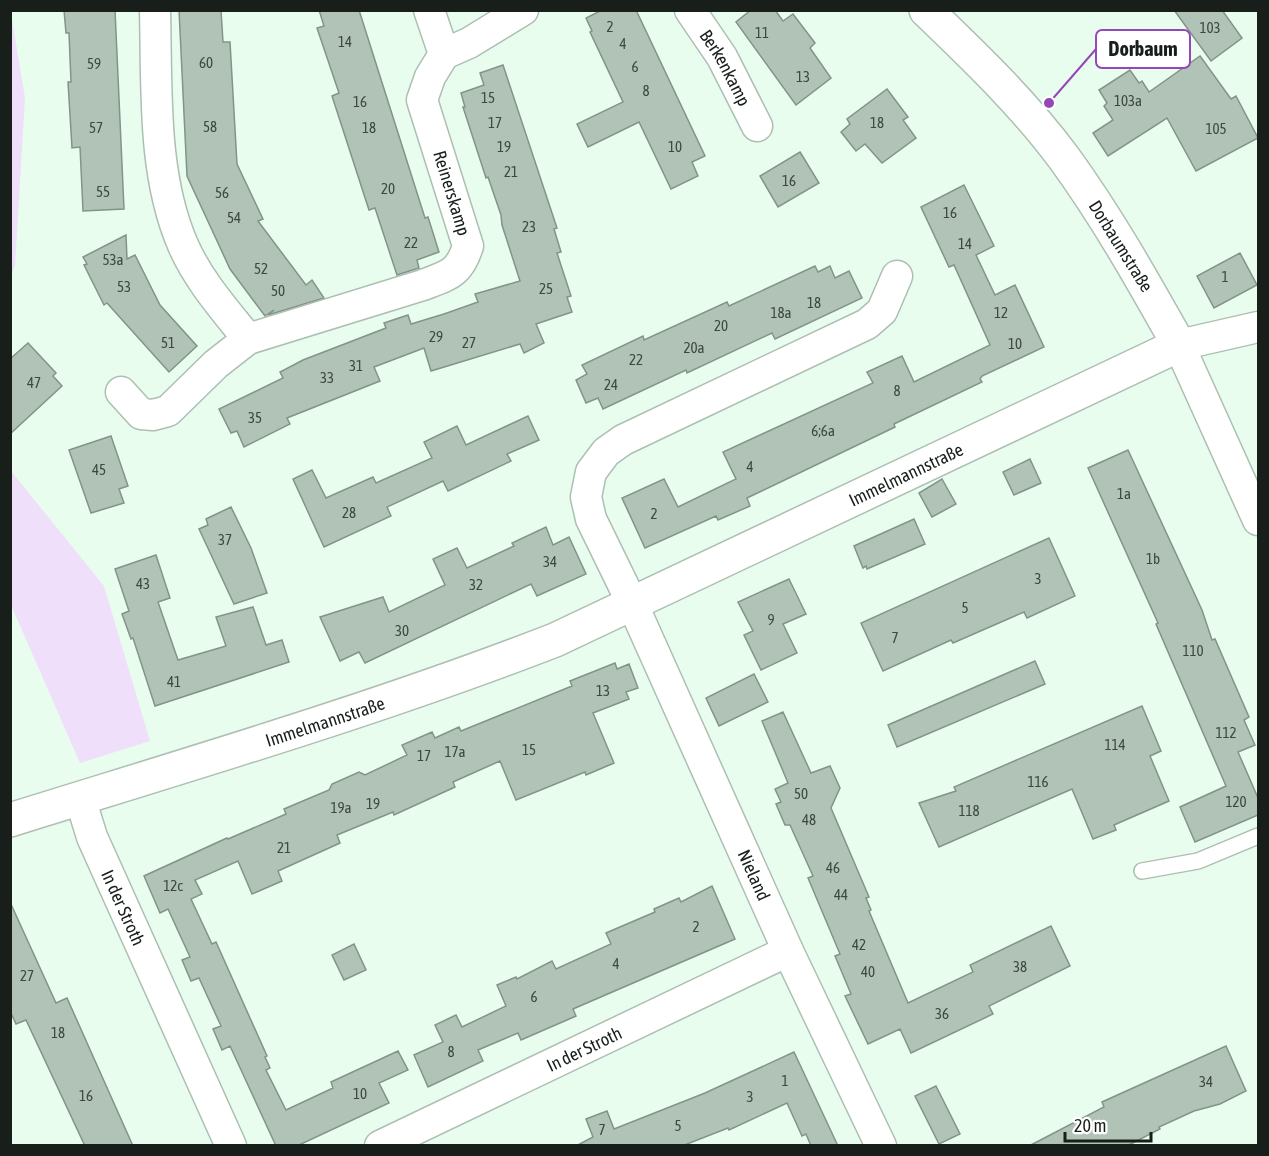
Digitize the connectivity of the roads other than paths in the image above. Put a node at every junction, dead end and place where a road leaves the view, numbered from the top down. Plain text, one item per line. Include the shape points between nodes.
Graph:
1 (155, 10) edge
2 (429, 10) edge
3 (523, 10) edge
4 (690, 10) edge
5 (926, 10) edge
6 (444, 54) junction
7 (757, 126) dead end
8 (897, 276) dead end
9 (1258, 327) edge
10 (248, 339) junction
11 (1179, 345) junction
12 (121, 392) dead end
13 (1258, 520) edge
14 (632, 603) junction
15 (80, 798) junction
16 (10, 820) edge
17 (1258, 836) edge
18 (1142, 871) dead end
19 (788, 951) junction
20 (231, 1146) edge
21 (380, 1146) edge
22 (881, 1146) edge

1 - 10 street via 160,140 170,208 202,280
2 - 6 street
3 - 6 street
4 - 7 street, Berkenkamp via 722,57
5 - 11 street, Dorbaumstraße via 1009,93 1064,158 1126,250
6 - 10 street, Reinerskamp via 422,100 468,246 462,263 450,274 423,285
8 - 14 street via 882,311 867,324 623,440 606,452 591,472 586,497 591,519
9 - 11 street
10 - 12 street, Reinerskamp via 168,411 141,414
11 - 13 street, Dorbaumstraße
11 - 14 street, Immelmannstraße
14 - 15 street, Immelmannstraße via 555,640 465,675
14 - 19 street, Nieland
15 - 16 street, Immelmannstraße
15 - 20 street, In der Stroth via 92,837
17 - 18 lane via 1198,861
19 - 21 street, In der Stroth
19 - 22 street, Nieland

